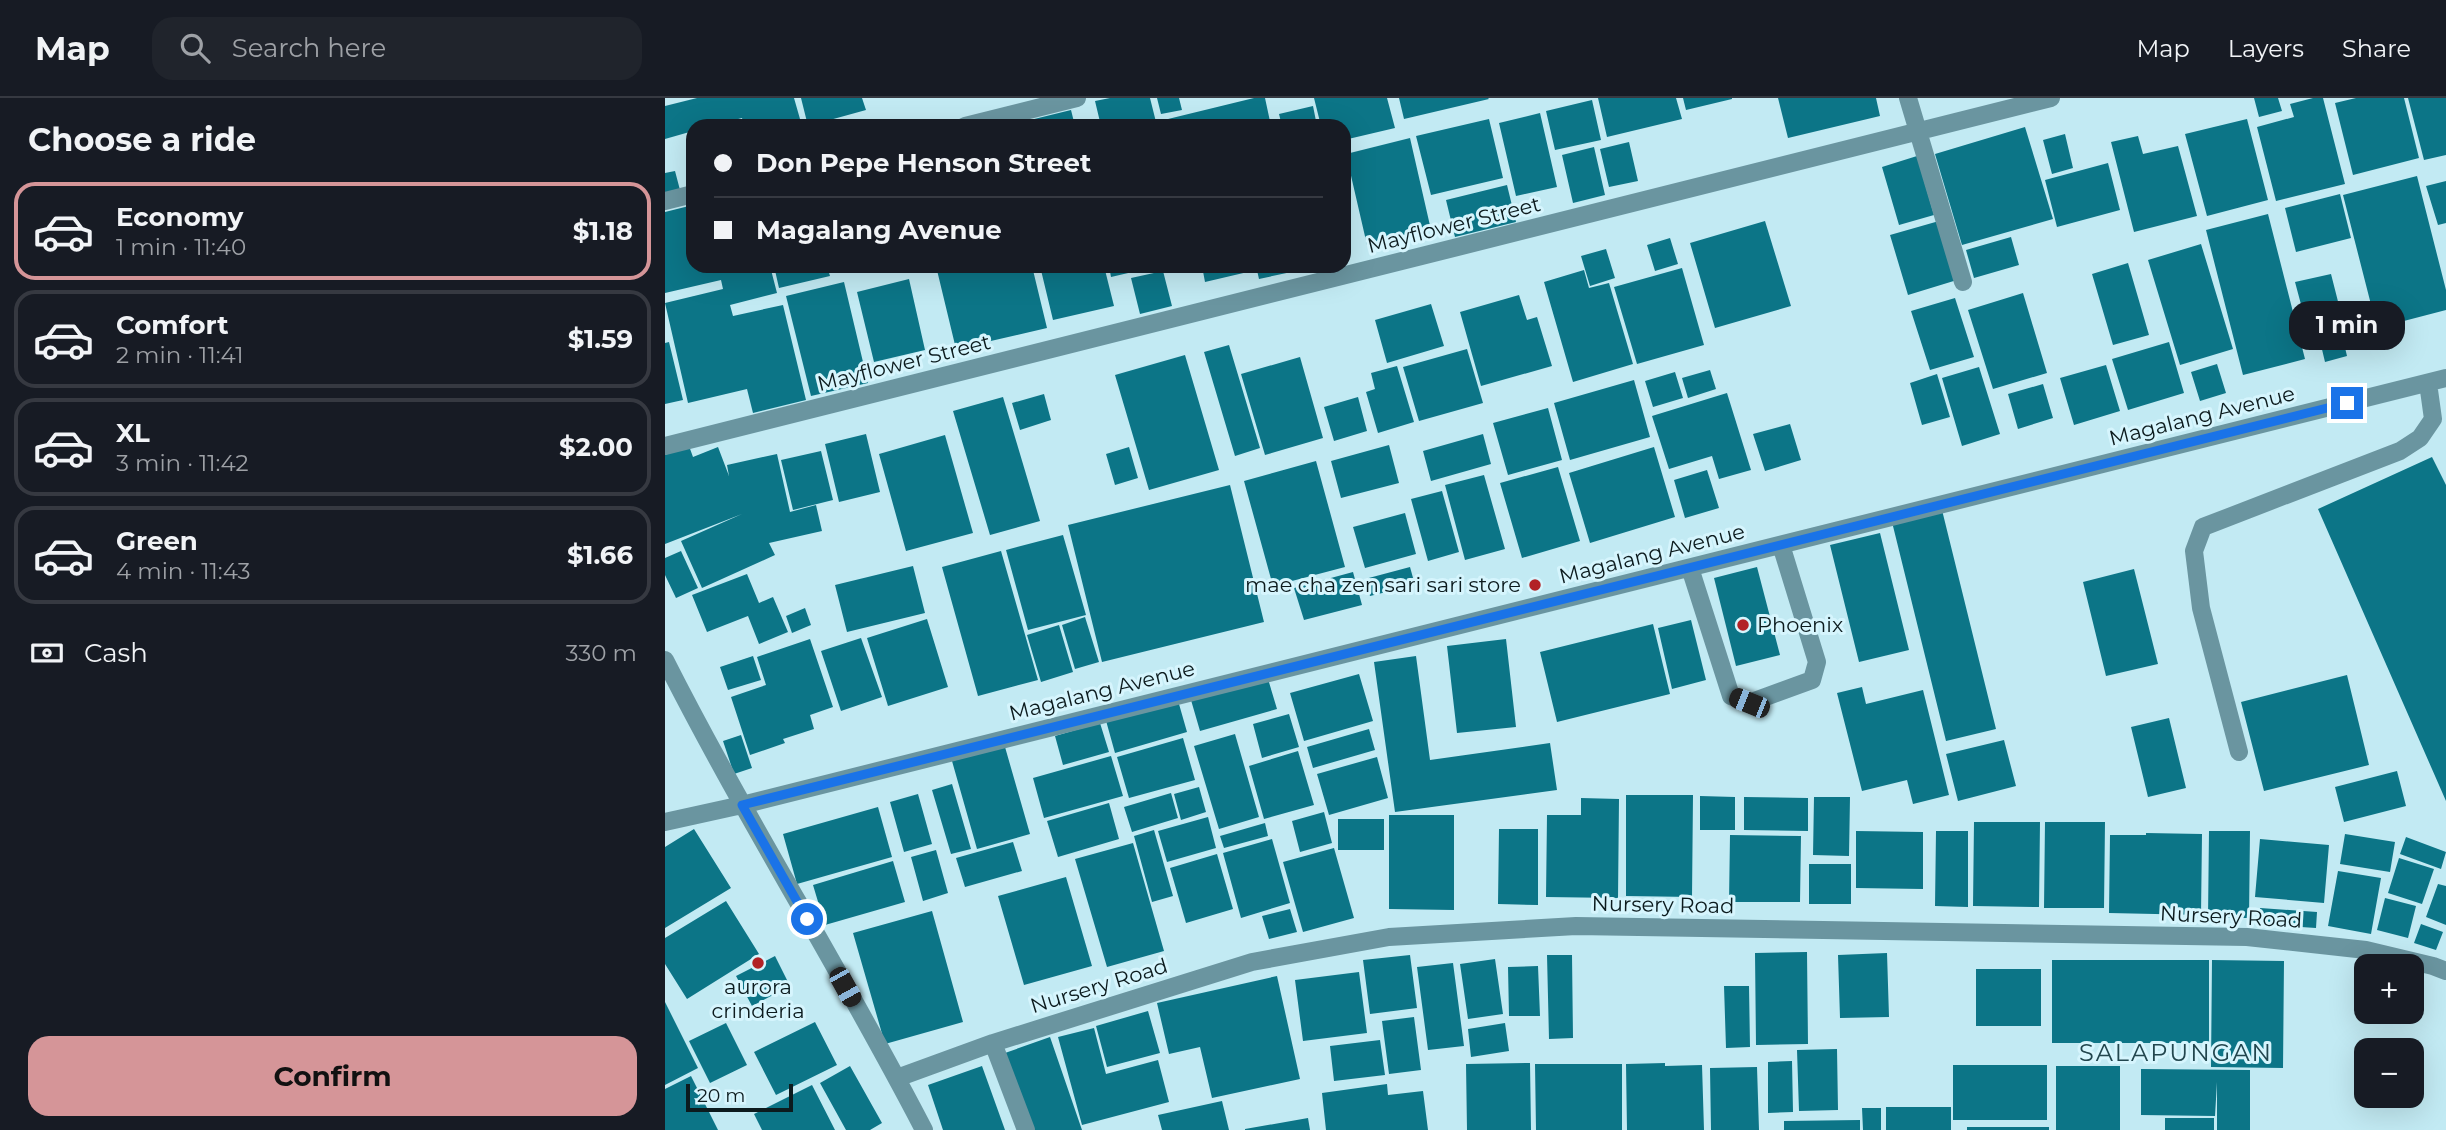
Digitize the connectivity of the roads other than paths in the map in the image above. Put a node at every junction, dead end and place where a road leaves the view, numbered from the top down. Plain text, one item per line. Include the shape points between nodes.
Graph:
1 (1077, 98) edge
2 (1908, 98) edge
3 (2051, 98) edge
4 (993, 119) edge
5 (1918, 133) junction
6 (686, 196) edge
7 (665, 201) edge
8 (1963, 282) dead end
9 (2446, 378) edge
10 (2428, 383) junction
11 (665, 446) edge
12 (1781, 545) junction
13 (1690, 568) junction
14 (665, 660) edge
15 (2239, 752) dead end
16 (742, 805) junction
17 (665, 822) edge
18 (2446, 971) edge
19 (993, 1043) junction
20 (897, 1078) junction
21 (923, 1130) edge
22 (1026, 1130) edge

1 - 4 street
2 - 5 street
3 - 5 street, Mayflower Street
5 - 8 street
5 - 11 street, Mayflower Street
6 - 7 street
9 - 10 street, Magalang Avenue
10 - 12 street, Magalang Avenue
10 - 15 street via 2433,419 2420,438 2400,451 2203,527 2194,551 2201,608
12 - 13 street, Magalang Avenue
12 - 13 street via 1817,662 1812,680 1749,703 1731,696
13 - 16 street, Magalang Avenue
14 - 16 street
16 - 17 street, Magalang Avenue
16 - 20 street
18 - 19 street, Nursery Road via 2366,950 2247,937 1576,926 1389,937 1252,962
19 - 20 street, Nursery Road
19 - 22 street
20 - 21 street

